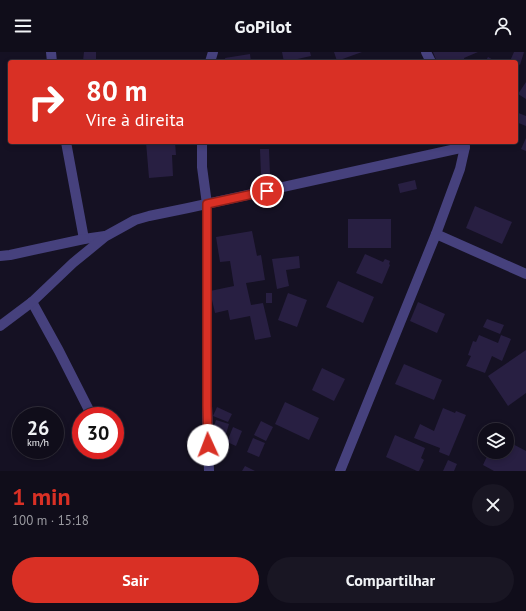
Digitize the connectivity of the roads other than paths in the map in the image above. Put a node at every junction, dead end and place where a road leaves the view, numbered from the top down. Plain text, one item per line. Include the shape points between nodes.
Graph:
1 (66, 144) edge
2 (202, 144) edge
3 (464, 145) edge
4 (207, 204) junction
5 (436, 234) junction
6 (106, 236) junction
7 (84, 239) junction
8 (0, 256) edge
9 (526, 274) edge
10 (32, 302) junction
11 (0, 326) edge
12 (87, 407) edge
13 (209, 471) edge
14 (340, 471) edge

1 - 7 street
2 - 4 street
3 - 4 street
3 - 5 street via 460,169
4 - 6 street via 135,220
4 - 13 street
5 - 9 street
5 - 14 street
6 - 7 street
6 - 10 street
7 - 8 street
10 - 11 street
10 - 12 street

